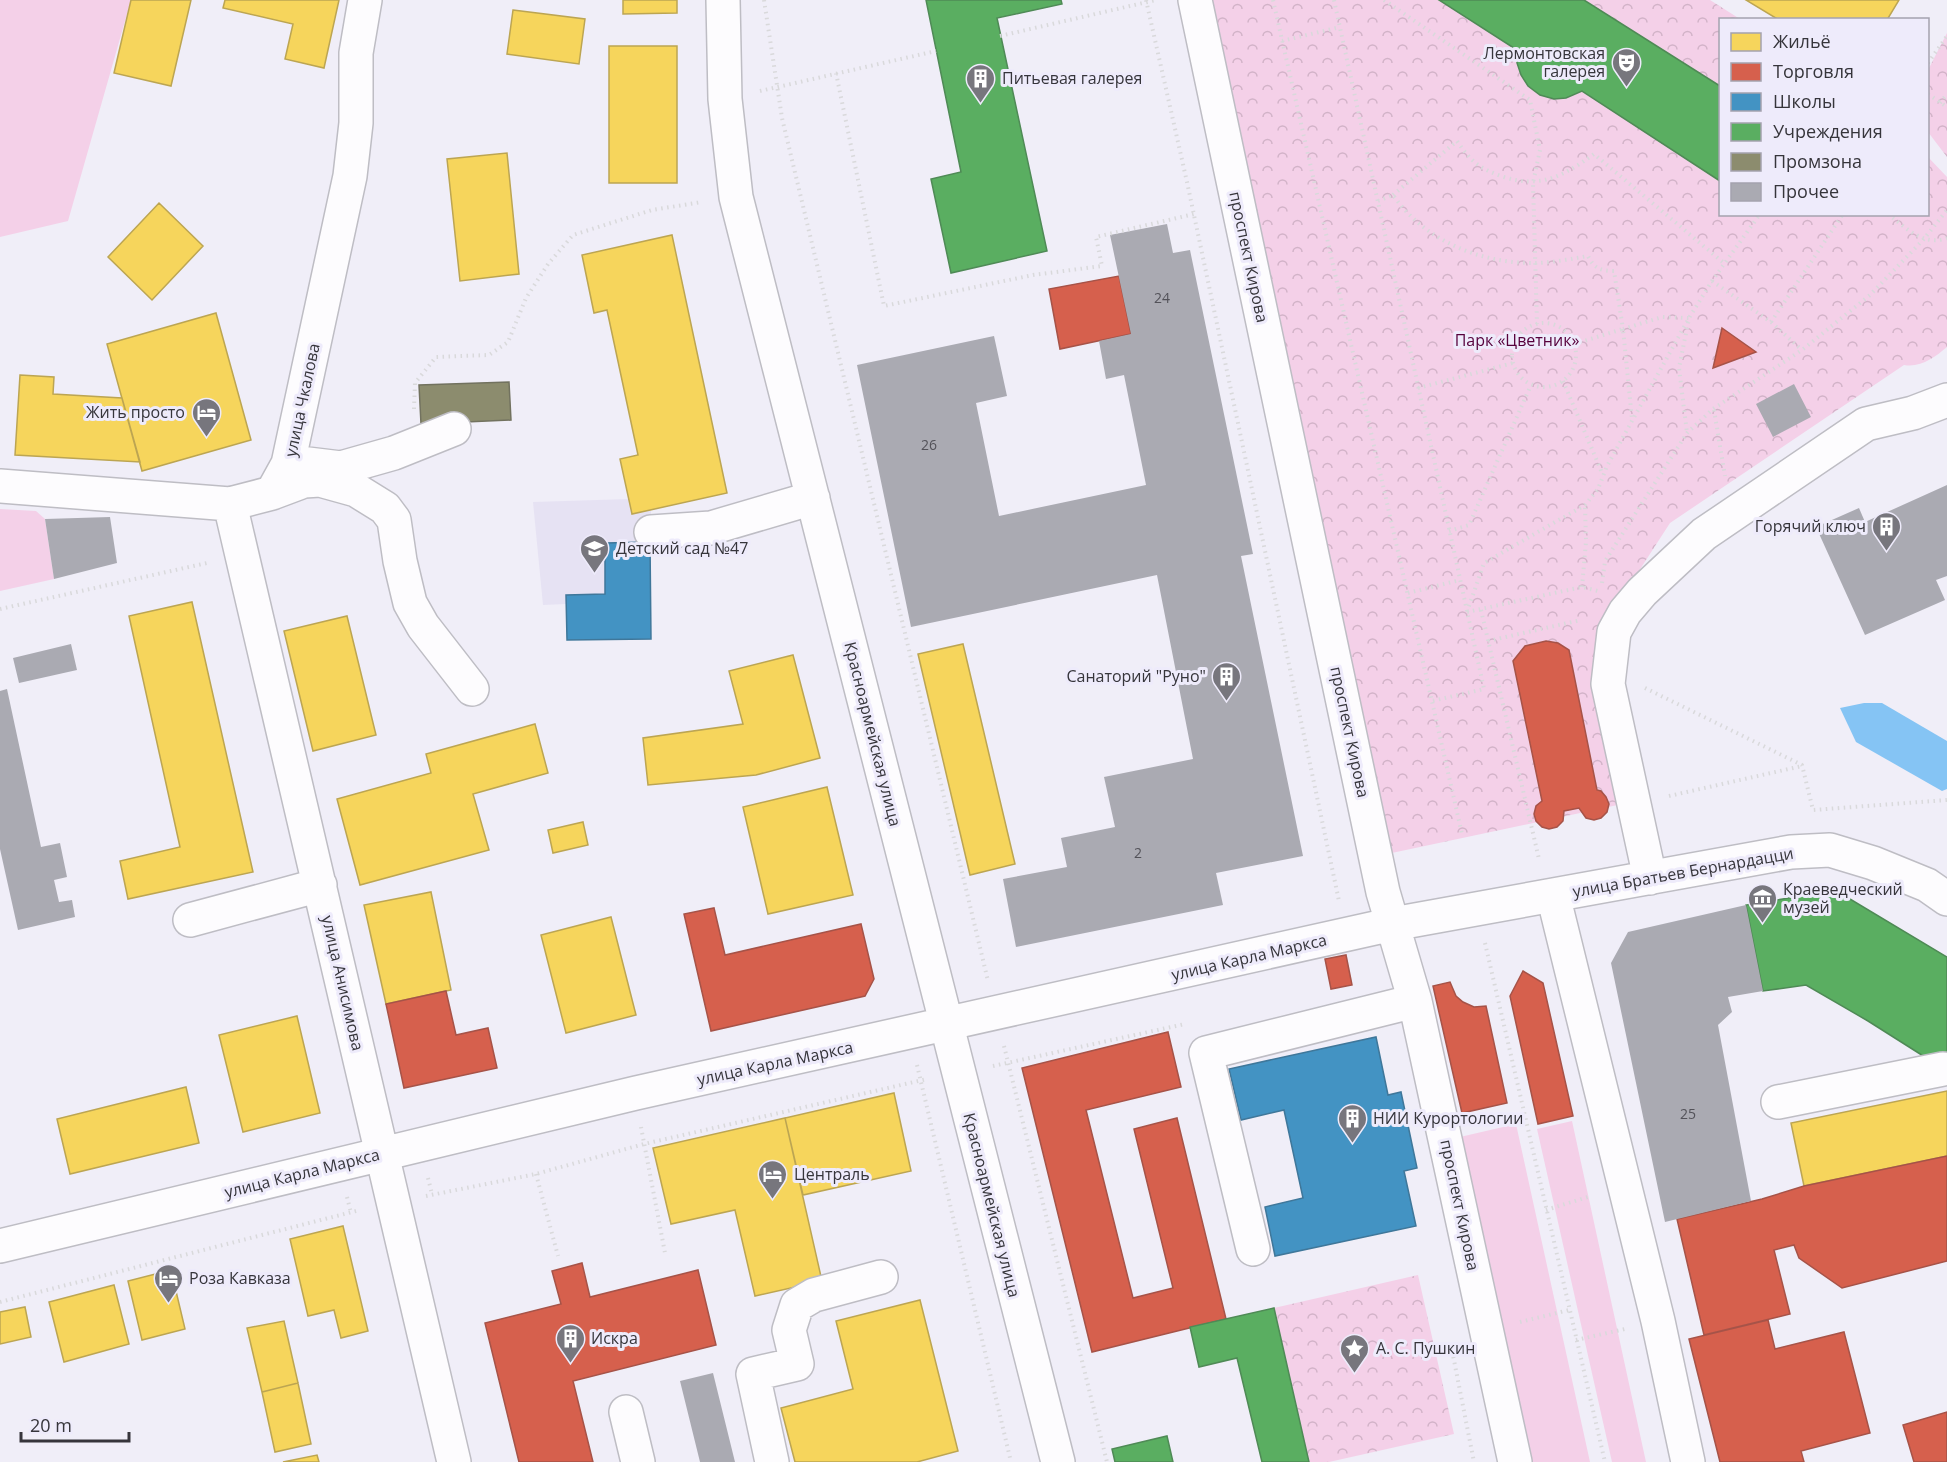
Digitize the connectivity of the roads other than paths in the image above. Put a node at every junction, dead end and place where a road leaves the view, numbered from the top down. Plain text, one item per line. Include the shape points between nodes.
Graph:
1 (365, 0) edge
2 (723, 0) edge
3 (1195, 0) edge
4 (1947, 400) edge
5 (454, 429) dead end
6 (288, 464) junction
7 (0, 486) edge
8 (272, 493) junction
9 (813, 498) junction
10 (230, 504) junction
11 (651, 532) dead end
12 (472, 689) dead end
13 (1650, 878) junction
14 (320, 885) junction
15 (1553, 895) junction
16 (1947, 899) edge
17 (190, 920) dead end
18 (1393, 924) junction
19 (1415, 1001) junction
20 (947, 1025) junction
21 (1943, 1069) dead end
22 (1778, 1102) dead end
23 (382, 1154) junction
24 (0, 1246) edge
25 (1253, 1249) dead end
26 (881, 1277) dead end
27 (626, 1412) dead end
28 (454, 1462) edge
29 (638, 1462) edge
30 (772, 1462) edge
31 (1058, 1462) edge
32 (1515, 1462) edge
33 (1688, 1462) edge

1 - 6 street, улица Чкалова via 356,53 356,123 350,176
2 - 9 street, Красноармейская улица via 725,99 736,197
3 - 18 street, проспект Кирова via 1383,892
4 - 13 street via 1866,424 1704,534 1625,612 1614,632 1608,684
5 - 6 street via 394,453 341,468
6 - 8 street, улица Чкалова
7 - 10 street
8 - 10 street
8 - 12 street via 304,481 320,480 356,490 385,508 394,520 411,603 423,626
9 - 11 street via 711,528
9 - 20 street, Красноармейская улица
10 - 14 street, улица Анисимова
13 - 15 street, улица Братьев Бернардацци
13 - 16 street, улица Братьев Бернардацци via 1791,852 1830,850 1927,885
14 - 17 street
14 - 23 street, улица Анисимова
15 - 18 street, улица Карла Маркса
15 - 33 street via 1658,1321
18 - 19 street, проспект Кирова
18 - 20 street, улица Карла Маркса
19 - 25 street via 1206,1053
19 - 32 street, проспект Кирова
20 - 23 street, улица Карла Маркса
20 - 31 street, Красноармейская улица
21 - 22 street
23 - 24 street, улица Карла Маркса
23 - 28 street, улица Анисимова
26 - 30 street via 814,1294 797,1305 789,1330 797,1364 753,1374
27 - 29 street

